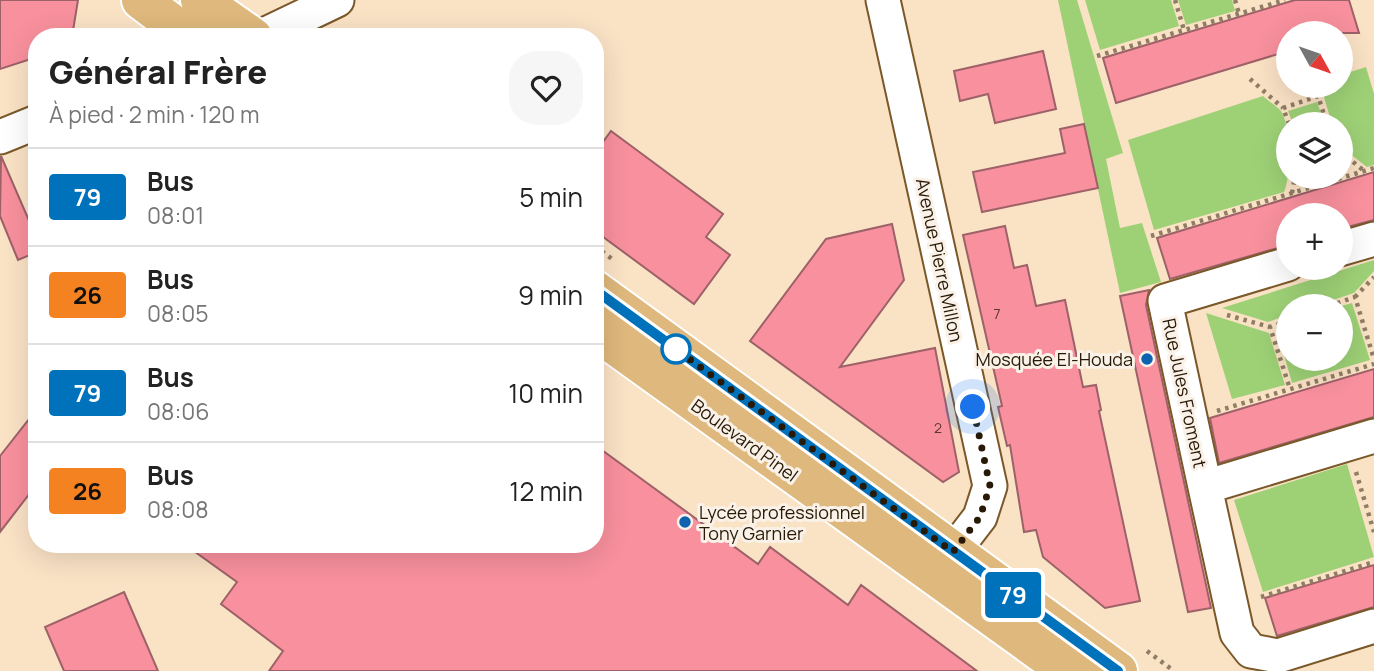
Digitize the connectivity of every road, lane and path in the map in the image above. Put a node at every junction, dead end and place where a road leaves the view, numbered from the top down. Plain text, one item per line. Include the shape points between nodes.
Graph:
1 (141, 0) edge
2 (200, 0) edge
3 (337, 0) edge
4 (883, 0) edge
5 (1175, 0) edge
6 (1235, 0) edge
7 (1285, 0) edge
8 (1239, 14) junction
9 (178, 28) edge
10 (240, 28) edge
11 (279, 28) edge
12 (1184, 30) junction
13 (1097, 56) dead end
14 (1250, 79) dead end
15 (1312, 98) edge
16 (1283, 108) junction
17 (1284, 112) edge
18 (28, 126) edge
19 (0, 137) edge
20 (1353, 161) edge
21 (1374, 168) edge
22 (1365, 171) junction
23 (1293, 189) edge
24 (1292, 193) junction
25 (1152, 236) dead end
26 (1374, 239) edge
27 (1353, 245) edge
28 (1276, 268) edge
29 (1374, 277) edge
30 (604, 297) edge
31 (1355, 297) joint
32 (1276, 325) edge
33 (604, 337) edge
34 (1276, 346) edge
35 (1374, 361) edge
36 (1284, 371) edge
37 (1290, 389) junction
38 (1205, 414) dead end
39 (1361, 439) edge
40 (1205, 487) junction
41 (1374, 532) edge
42 (953, 552) junction
43 (1374, 562) edge
44 (1231, 606) junction
45 (1374, 626) edge
46 (1067, 671) edge
47 (1118, 671) edge

1 - 9 main road
2 - 10 main road
3 - 11 street
4 - 42 street, Avenue Pierre Millon via 990,486 980,517
5 - 12 path
6 - 8 path
7 - 8 path
8 - 12 path
12 - 13 path
14 - 16 path
15 - 16 path
16 - 17 path
18 - 19 street
20 - 22 path
21 - 22 path
22 - 24 path
23 - 24 path
24 - 25 path
26 - 27 street
28 - 40 street, Rue Jules Froment via 1164,301
29 - 31 path
30 - 42 main road, Boulevard Pinel
31 - 35 path
32 - 34 path via 1270,327
33 - 46 main road, Boulevard Pinel
35 - 37 path
36 - 37 path
37 - 38 path
39 - 40 street, Rue Jules Froment
39 - 41 path
40 - 44 street, Rue Jules Froment
42 - 47 main road, Boulevard Pinel
43 - 44 path
44 - 45 street, Rue Jules Froment via 1242,642 1251,651 1278,656

